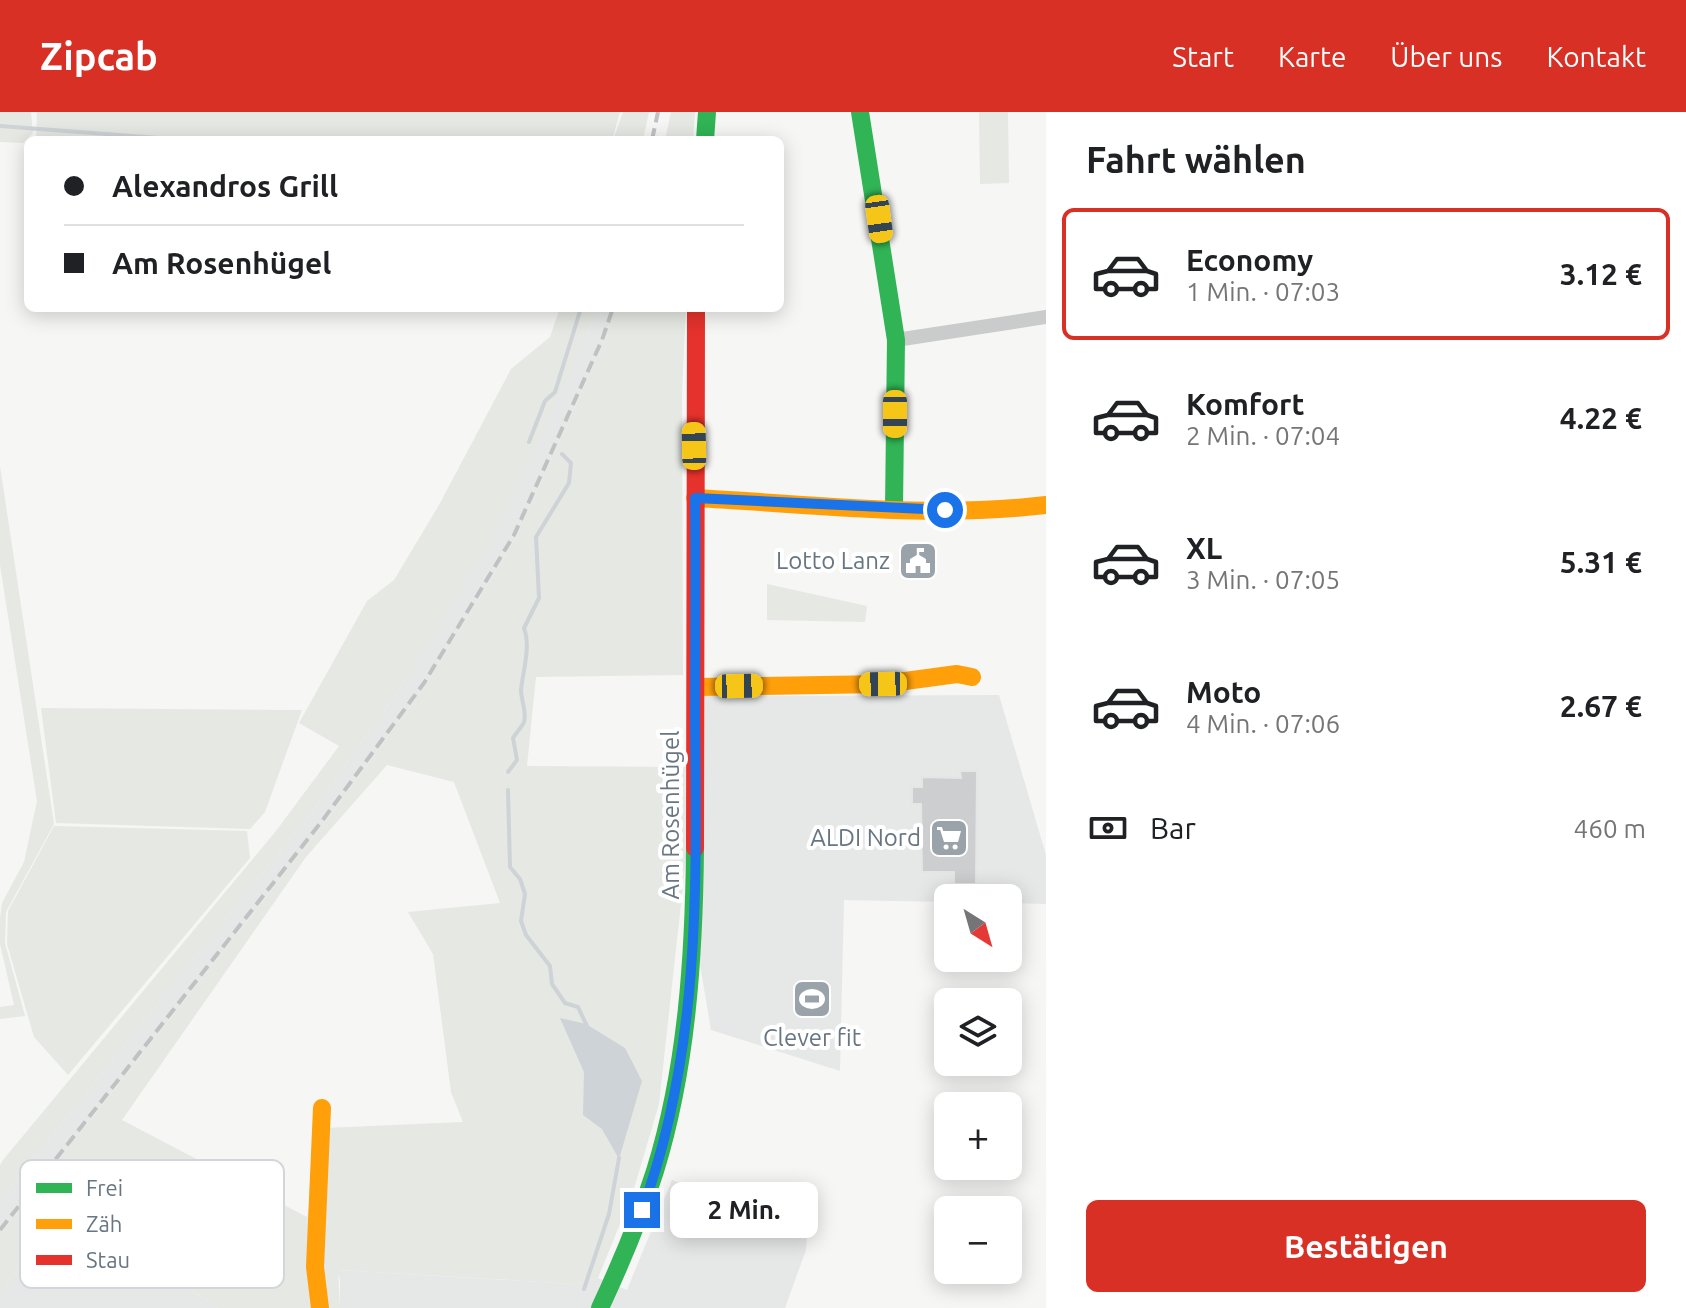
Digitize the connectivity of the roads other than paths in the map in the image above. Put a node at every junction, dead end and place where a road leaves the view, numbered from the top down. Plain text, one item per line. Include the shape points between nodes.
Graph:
1 (707, 112) edge
2 (860, 112) edge
3 (705, 136) edge
4 (696, 312) edge
5 (1046, 317) edge
6 (896, 340) junction
7 (695, 498) junction
8 (1046, 505) edge
9 (894, 508) junction
10 (972, 677) dead end
11 (696, 687) junction
12 (322, 1108) dead end
13 (320, 1308) edge
14 (600, 1308) edge

1 - 3 street
2 - 6 street
4 - 7 street, Am Rosenhügel
5 - 6 street
6 - 9 street
7 - 9 street
7 - 11 street, Am Rosenhügel
8 - 9 street via 1004,510
10 - 11 street
11 - 14 street, Am Rosenhügel via 698,876 685,1035 652,1183
12 - 13 street via 315,1267

